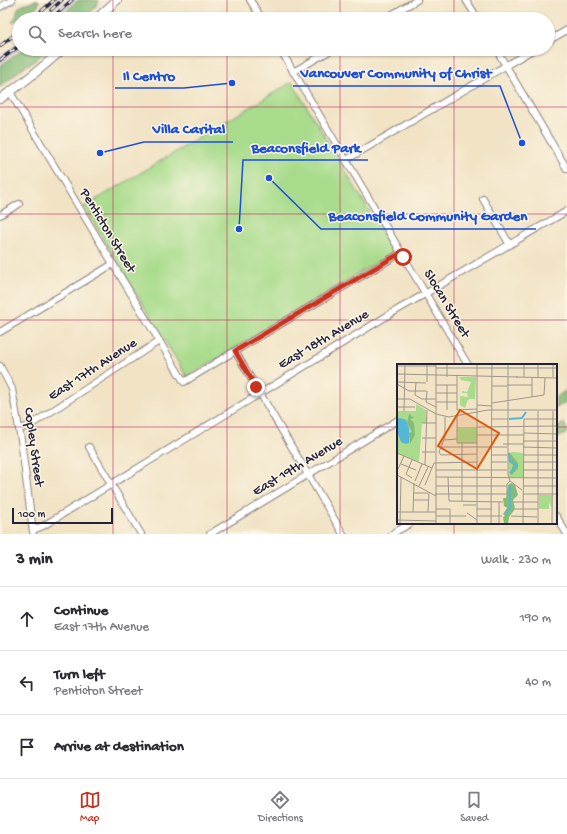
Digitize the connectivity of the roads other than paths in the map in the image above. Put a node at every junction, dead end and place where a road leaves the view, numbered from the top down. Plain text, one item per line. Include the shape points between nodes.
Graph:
1 (12, 0) edge
2 (117, 0) edge
3 (250, 0) edge
4 (417, 0) edge
5 (466, 0) edge
6 (0, 7) edge
7 (104, 12) edge
8 (258, 12) edge
9 (396, 12) edge
10 (474, 12) edge
11 (567, 30) edge
12 (555, 37) edge
13 (55, 56) edge
14 (284, 56) edge
15 (321, 56) edge
16 (500, 56) edge
17 (522, 56) edge
18 (506, 66) junction
19 (293, 72) junction
20 (10, 92) junction
21 (0, 99) edge
22 (346, 160) junction
23 (567, 169) edge
24 (483, 199) dead end
25 (19, 204) dead end
26 (567, 211) edge
27 (0, 215) edge
28 (510, 244) junction
29 (401, 253) junction
30 (113, 264) junction
31 (426, 293) junction
32 (0, 332) edge
33 (159, 341) junction
34 (235, 351) junction
35 (467, 364) edge
36 (0, 366) edge
37 (260, 393) junction
38 (397, 421) edge
39 (19, 429) junction
40 (89, 447) dead end
41 (308, 474) junction
42 (112, 484) junction
43 (557, 518) edge
44 (409, 524) edge
45 (33, 532) edge
46 (141, 534) edge
47 (210, 534) edge
48 (343, 534) edge
49 (392, 534) edge
50 (567, 534) edge

1 - 6 street
2 - 7 main road
3 - 8 street
4 - 9 street
5 - 10 street
11 - 12 street
13 - 20 main road
14 - 19 street, Slocan Street
15 - 19 street
16 - 18 street
17 - 18 street
18 - 22 street
18 - 23 street
19 - 22 street, Slocan Street
20 - 21 main road
20 - 30 street, Penticton Street
22 - 29 street, Slocan Street
24 - 28 street
25 - 27 street
26 - 28 street, East 18th Avenue
28 - 31 street, East 18th Avenue
29 - 31 street, Slocan Street
29 - 34 street
30 - 32 street
30 - 33 street, Penticton Street
31 - 35 street, Slocan Street
31 - 37 street, East 18th Avenue
33 - 34 street, Penticton Street via 184,382
33 - 39 street, East 17th Avenue via 29,426
34 - 37 street
36 - 39 street, Copley Street via 12,388
37 - 41 street
37 - 42 street, East 18th Avenue
38 - 41 street, East 19th Avenue
39 - 45 street, Copley Street
40 - 42 street
41 - 47 street, East 19th Avenue
41 - 48 street
42 - 45 street, East 18th Avenue
42 - 46 street
43 - 50 street
44 - 49 street

